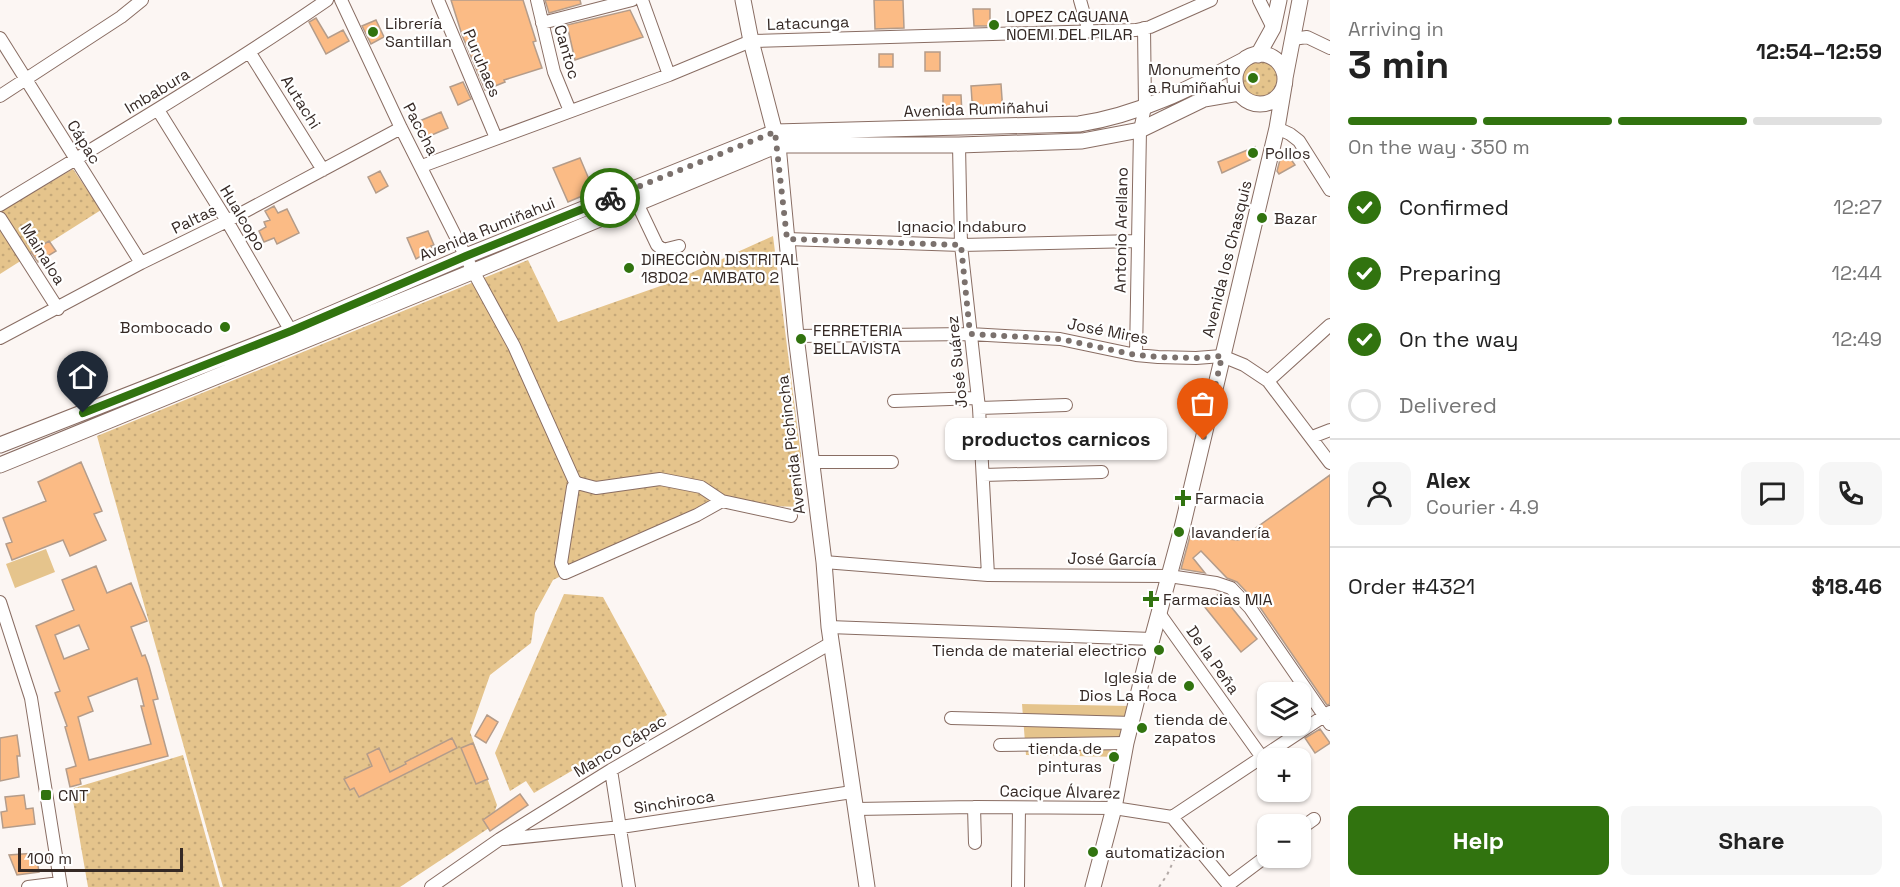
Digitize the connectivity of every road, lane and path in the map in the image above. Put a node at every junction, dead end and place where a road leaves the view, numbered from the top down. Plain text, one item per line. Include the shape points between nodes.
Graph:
1 (142, 0) edge
2 (327, 0) edge
3 (340, 0) edge
4 (438, 0) edge
5 (537, 0) edge
6 (632, 0) edge
7 (642, 0) edge
8 (743, 0) edge
9 (1080, 0) edge
10 (1211, 0) edge
11 (1259, 0) edge
12 (1279, 0) edge
13 (1300, 0) edge
14 (542, 23) junction
15 (1144, 28) junction
16 (1273, 28) junction
17 (1089, 32) junction
18 (0, 39) edge
19 (1293, 39) junction
20 (751, 41) junction
21 (1330, 48) edge
22 (250, 53) junction
23 (1251, 58) junction
24 (669, 75) junction
25 (25, 80) junction
26 (1284, 82) junction
27 (1239, 93) junction
28 (0, 96) edge
29 (1253, 103) junction
30 (1145, 108) junction
31 (158, 110) junction
32 (570, 111) junction
33 (401, 128) junction
34 (1277, 128) junction
35 (1140, 130) junction
36 (496, 138) junction
37 (776, 139) junction
38 (959, 145) junction
39 (75, 159) junction
40 (422, 166) junction
41 (323, 170) junction
42 (1330, 190) edge
43 (636, 204) junction
44 (0, 205) edge
45 (0, 218) edge
46 (227, 221) junction
47 (787, 239) junction
48 (1137, 241) junction
49 (961, 245) junction
50 (679, 246) dead end
51 (466, 256) junction
52 (141, 263) junction
53 (470, 273) junction
54 (57, 309) junction
55 (1330, 325) edge
56 (970, 334) junction
57 (796, 336) junction
58 (295, 337) junction
59 (0, 338) edge
60 (1136, 355) junction
61 (1222, 356) junction
62 (1268, 381) junction
63 (894, 401) dead end
64 (978, 403) junction
65 (1066, 405) dead end
66 (1330, 430) edge
67 (1312, 437) junction
68 (0, 446) edge
69 (812, 462) junction
70 (892, 462) dead end
71 (1330, 463) edge
72 (0, 465) edge
73 (1101, 472) dead end
74 (984, 475) junction
75 (575, 485) junction
76 (722, 501) junction
77 (791, 516) dead end
78 (824, 562) junction
79 (988, 575) junction
80 (1169, 576) junction
81 (0, 602) edge
82 (1159, 613) junction
83 (830, 635) junction
84 (1152, 639) junction
85 (951, 718) dead end
86 (1328, 718) edge
87 (1132, 723) junction
88 (1126, 743) junction
89 (1000, 746) dead end
90 (1276, 748) edge
91 (1257, 749) edge
92 (1257, 759) edge
93 (611, 770) junction
94 (852, 792) junction
95 (974, 807) junction
96 (1019, 808) junction
97 (1114, 808) junction
98 (856, 809) junction
99 (1172, 817) junction
100 (1314, 819) dead end
101 (1311, 821) edge
102 (621, 827) junction
103 (1186, 834) junction
104 (500, 839) junction
105 (975, 843) dead end
106 (1257, 864) edge
107 (61, 885) edge
108 (436, 886) edge
109 (1229, 886) edge
110 (28, 887) edge
111 (629, 887) edge
112 (867, 887) edge
113 (1018, 887) edge
114 (1093, 887) edge
115 (1159, 887) edge

1 - 25 street
2 - 22 street, Imbabura
3 - 33 street, Paccha
4 - 36 street, Puruhaes
5 - 14 street, Cantoc
6 - 14 street
7 - 24 street
8 - 20 main road, Avenida Pichincha
9 - 17 street
10 - 15 street, Latacunga
11 - 16 street
12 - 16 main road
13 - 19 main road, Avenida los Chasquis
14 - 32 street, Cantoc via 554,72
15 - 17 street, Latacunga
15 - 30 street, Antonio Arellano
16 - 23 main road
17 - 20 street, Latacunga
18 - 25 street, Cápac
19 - 21 street via 1307,38
19 - 26 main road, Avenida los Chasquis
20 - 24 street, Latacunga
20 - 37 main road, Avenida Pichincha
22 - 31 street, Imbabura
22 - 41 street, Autachi
23 - 26 main road via 1266,55 1279,63
23 - 27 main road via 1236,73
23 - 30 main road, Avenida Rumiñahui
24 - 32 street, Latacunga
25 - 28 street
25 - 39 street, Cápac
26 - 29 main road via 1281,93 1268,103
26 - 34 main road, Avenida los Chasquis
27 - 29 main road
27 - 35 main road, Avenida Rumiñahui via 1204,99
29 - 34 main road
30 - 35 street, Antonio Arellano
30 - 37 main road, Avenida Rumiñahui via 1079,124
31 - 39 street, Imbabura
31 - 46 street, Hualcopo
32 - 36 street, Latacunga
33 - 40 street, Paccha
33 - 41 street, Paltas
34 - 42 street via 1299,141
34 - 61 main road, Avenida los Chasquis
35 - 38 main road, Avenida Rumiñahui via 1082,141
35 - 48 street, Antonio Arellano
36 - 40 street, Latacunga
37 - 38 main road, Avenida Rumiñahui
37 - 43 main road, Avenida Rumiñahui
37 - 47 main road, Avenida Pichincha
37 - 51 main road, Avenida Rumiñahui
38 - 49 street, José Suárez
39 - 44 street, Imbabura
39 - 52 street, Cápac
40 - 51 street, Paccha
41 - 46 street, Paltas
43 - 50 street via 657,245 663,250
43 - 53 main road, Avenida Rumiñahui
45 - 54 street, Mainaloa
46 - 52 street, Paltas
46 - 58 street, Hualcopo
47 - 49 street, Ignacio Indaburo
47 - 57 main road, Avenida Pichincha
48 - 49 street, Ignacio Indaburo
48 - 60 street, Antonio Arellano
49 - 56 street, José Suárez
51 - 53 street, Paccha
51 - 58 main road, Avenida Rumiñahui
52 - 54 street, Paltas
53 - 58 main road, Avenida Rumiñahui
53 - 75 street, Paccha via 514,346
54 - 59 street, Paltas
55 - 62 street
56 - 57 street, José Mires
56 - 60 street, José Mires via 1060,339
56 - 64 street, José Suárez
57 - 69 main road, Avenida Pichincha
58 - 68 main road, Avenida Rumiñahui
58 - 72 main road, Avenida Rumiñahui
60 - 61 street, José Mires
61 - 62 street, José Mires
61 - 80 main road, Avenida los Chasquis
62 - 67 street, José Mires
63 - 64 street
64 - 65 street
64 - 74 street, José Suárez
66 - 67 street
67 - 71 street, José Mires
69 - 70 street
69 - 78 main road, Avenida Pichincha
73 - 74 street
74 - 79 street, José Suárez
75 - 76 street via 596,488 660,479 702,488
75 - 76 street via 561,564 565,573
76 - 77 street
78 - 79 street, José García
78 - 83 main road, Avenida Pichincha
79 - 80 street, José García
80 - 82 main road, Avenida los Chasquis
80 - 86 street, José García via 1231,588 1250,608
81 - 107 street via 31,698
82 - 84 main road, Avenida los Chasquis
82 - 91 street, De la Peña
83 - 84 street
83 - 93 street, Manco Cápac
83 - 94 main road, Avenida Pichincha
84 - 87 main road, Avenida los Chasquis
85 - 87 street
86 - 90 street
87 - 88 main road, Avenida los Chasquis
88 - 89 street
88 - 97 main road, Avenida los Chasquis
92 - 99 street
93 - 102 street
93 - 104 street, Manco Cápac
94 - 98 main road, Avenida Pichincha
94 - 102 street, Sinchiroca
95 - 96 street, Cacique Álvarez
95 - 98 street, Cacique Álvarez
95 - 105 street
96 - 97 street, Cacique Álvarez
96 - 113 street
97 - 99 street, Cacique Álvarez
97 - 114 main road, Avenida los Chasquis
98 - 112 main road, Avenida Pichincha
99 - 103 street
100 - 101 street
102 - 104 street, Sinchiroca
102 - 111 street
103 - 109 street
103 - 115 path
104 - 108 street, Manco Cápac
106 - 109 street
107 - 110 street

